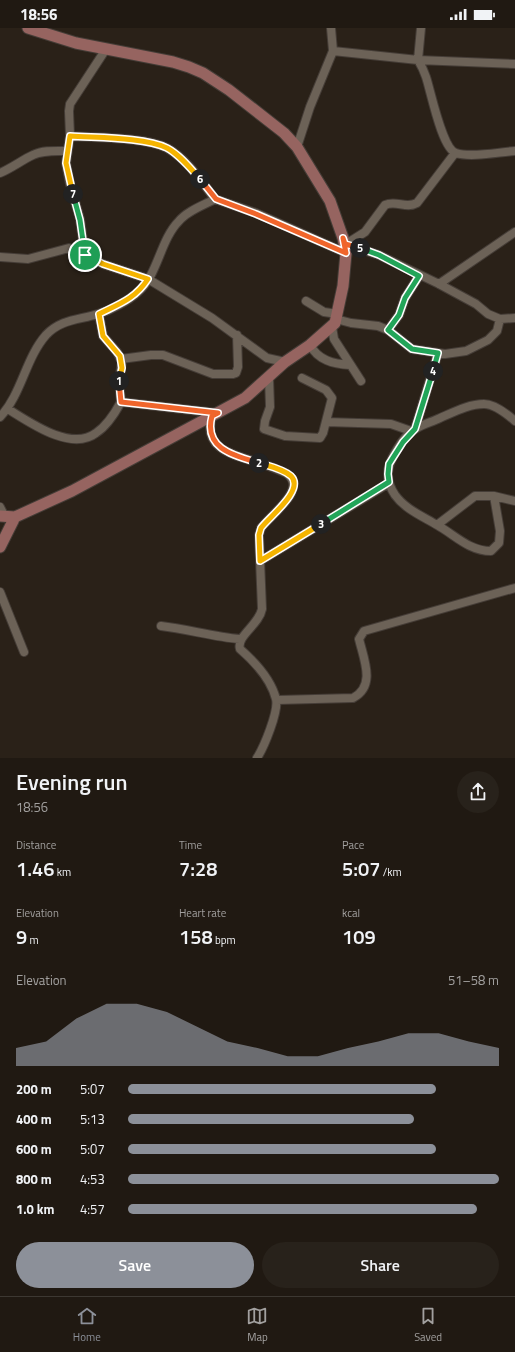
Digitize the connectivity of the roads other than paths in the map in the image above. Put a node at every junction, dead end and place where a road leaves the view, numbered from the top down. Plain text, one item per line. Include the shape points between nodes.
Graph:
1 (28, 28) edge
2 (331, 28) edge
3 (421, 28) edge
4 (106, 49) junction
5 (333, 51) junction
6 (418, 60) junction
7 (515, 64) edge
8 (70, 136) junction
9 (297, 147) junction
10 (67, 151) junction
11 (515, 151) edge
12 (456, 153) junction
13 (0, 173) edge
14 (216, 199) junction
15 (515, 232) edge
16 (345, 245) junction
17 (85, 255) junction
18 (0, 257) edge
19 (419, 276) junction
20 (148, 279) junction
21 (440, 284) junction
22 (306, 302) dead end
23 (99, 314) junction
24 (500, 318) junction
25 (515, 318) edge
26 (335, 320) junction
27 (388, 330) junction
28 (237, 335) junction
29 (310, 345) junction
30 (438, 353) junction
31 (121, 359) junction
32 (285, 362) junction
33 (350, 365) junction
34 (269, 377) junction
35 (302, 378) dead end
36 (361, 381) dead end
37 (121, 402) junction
38 (8, 409) junction
39 (215, 415) junction
40 (0, 417) edge
41 (515, 421) edge
42 (326, 422) junction
43 (413, 430) junction
44 (389, 482) junction
45 (494, 496) junction
46 (515, 501) edge
47 (5, 514) edge
48 (437, 525) junction
49 (0, 547) edge
50 (260, 561) junction
51 (515, 588) edge
52 (0, 592) edge
53 (161, 626) dead end
54 (240, 639) junction
55 (24, 652) dead end
56 (277, 700) junction
57 (257, 758) edge

1 - 4 street via 76,43
2 - 5 street
3 - 6 street
4 - 8 street via 70,104
4 - 9 street via 173,62 203,73 258,112
5 - 6 street
5 - 9 street
6 - 7 street
6 - 12 street via 426,76 442,131 450,150
8 - 10 street
8 - 14 street via 133,140 166,148 177,155
9 - 16 street via 330,201
10 - 13 street via 33,155
10 - 17 street via 68,174 80,220
11 - 12 street
12 - 16 street via 417,202 409,206 385,205 365,232
14 - 16 street
14 - 20 street via 180,220 169,233
15 - 21 street
16 - 19 street via 379,255
16 - 26 street
17 - 18 street via 64,248 28,259
17 - 20 street via 103,264
19 - 21 street
19 - 27 street via 405,298 399,315
20 - 23 street via 128,300
20 - 28 street
21 - 24 street via 476,304 488,314
22 - 26 street
23 - 31 street via 103,336
23 - 38 street via 60,324 47,334 31,356
24 - 25 street
24 - 30 street via 497,331 488,340 466,351 454,354
26 - 27 street via 378,326
26 - 29 street
26 - 33 street via 334,339
27 - 30 street via 412,349
28 - 31 street via 238,367 233,374 213,374 163,355
28 - 32 street via 267,358
29 - 32 street
29 - 33 street via 316,355 338,365
30 - 43 street
31 - 37 street
32 - 34 street
33 - 36 street
34 - 39 street via 246,398
34 - 42 street via 271,395 264,425 266,430 285,436 320,438
35 - 42 street via 330,394 331,403
37 - 38 street via 102,428 87,438 66,437 40,430
37 - 39 street
38 - 40 street
39 - 47 street via 72,491
39 - 50 street via 209,427 213,439 225,452 273,467 293,479 294,490 261,528
41 - 43 street via 508,414 485,404 471,405
42 - 43 street via 391,424
43 - 44 street via 389,464
44 - 48 street via 395,495 408,508
44 - 50 street
45 - 46 street
45 - 48 street via 475,496
45 - 48 street via 500,538 496,548 480,550 463,543
47 - 49 street
50 - 54 street via 261,614
51 - 56 street via 364,631 360,639 367,676 366,684 362,693 353,698
52 - 55 street
53 - 54 street via 188,629 214,637
54 - 56 street via 240,649 268,681
56 - 57 street via 268,736

